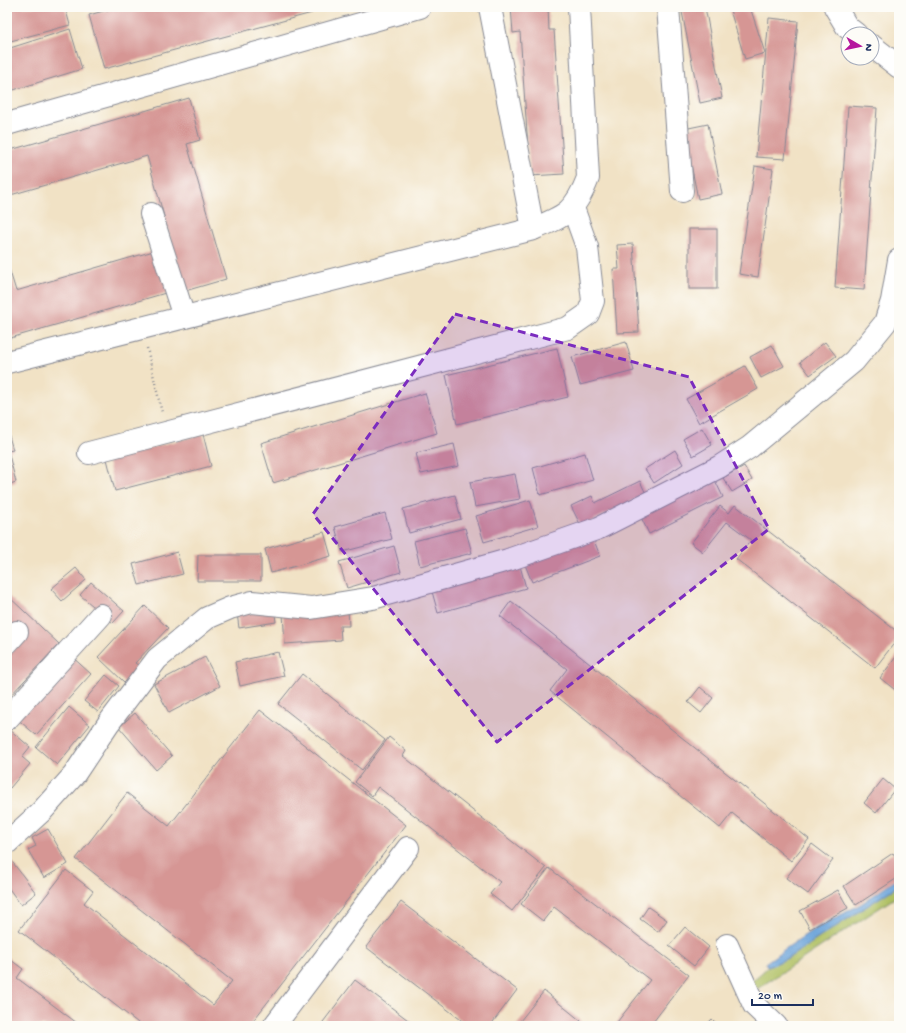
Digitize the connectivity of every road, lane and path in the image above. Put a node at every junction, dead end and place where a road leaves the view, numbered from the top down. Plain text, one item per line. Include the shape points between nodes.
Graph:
1 (420, 7) edge
2 (490, 7) edge
3 (579, 7) edge
4 (668, 7) edge
5 (835, 7) edge
6 (846, 26) edge
7 (880, 52) edge
8 (899, 67) edge
9 (7, 124) edge
10 (682, 191) dead end
11 (573, 208) junction
12 (151, 214) dead end
13 (533, 229) junction
14 (899, 260) edge
15 (184, 317) junction
16 (142, 328) junction
17 (7, 362) edge
18 (167, 433) junction
19 (89, 453) dead end
20 (101, 615) dead end
21 (7, 719) edge
22 (7, 843) edge
23 (408, 848) dead end
24 (728, 945) dead end
25 (274, 1026) edge
26 (776, 1026) edge

1 - 9 street
2 - 13 street
3 - 11 street via 588,178 582,195
4 - 10 street
5 - 6 street
7 - 8 street
11 - 13 street via 561,218
11 - 18 street via 588,247 592,301 588,314 568,328
12 - 15 street
13 - 15 street
14 - 22 street via 892,301 885,323 854,361 750,446 719,467 599,528 508,560 373,598 311,608 252,602 207,618 157,658 74,775 42,811
15 - 16 street
16 - 17 street
16 - 18 path
18 - 19 street
20 - 21 street
23 - 25 street
24 - 26 street via 754,1005

